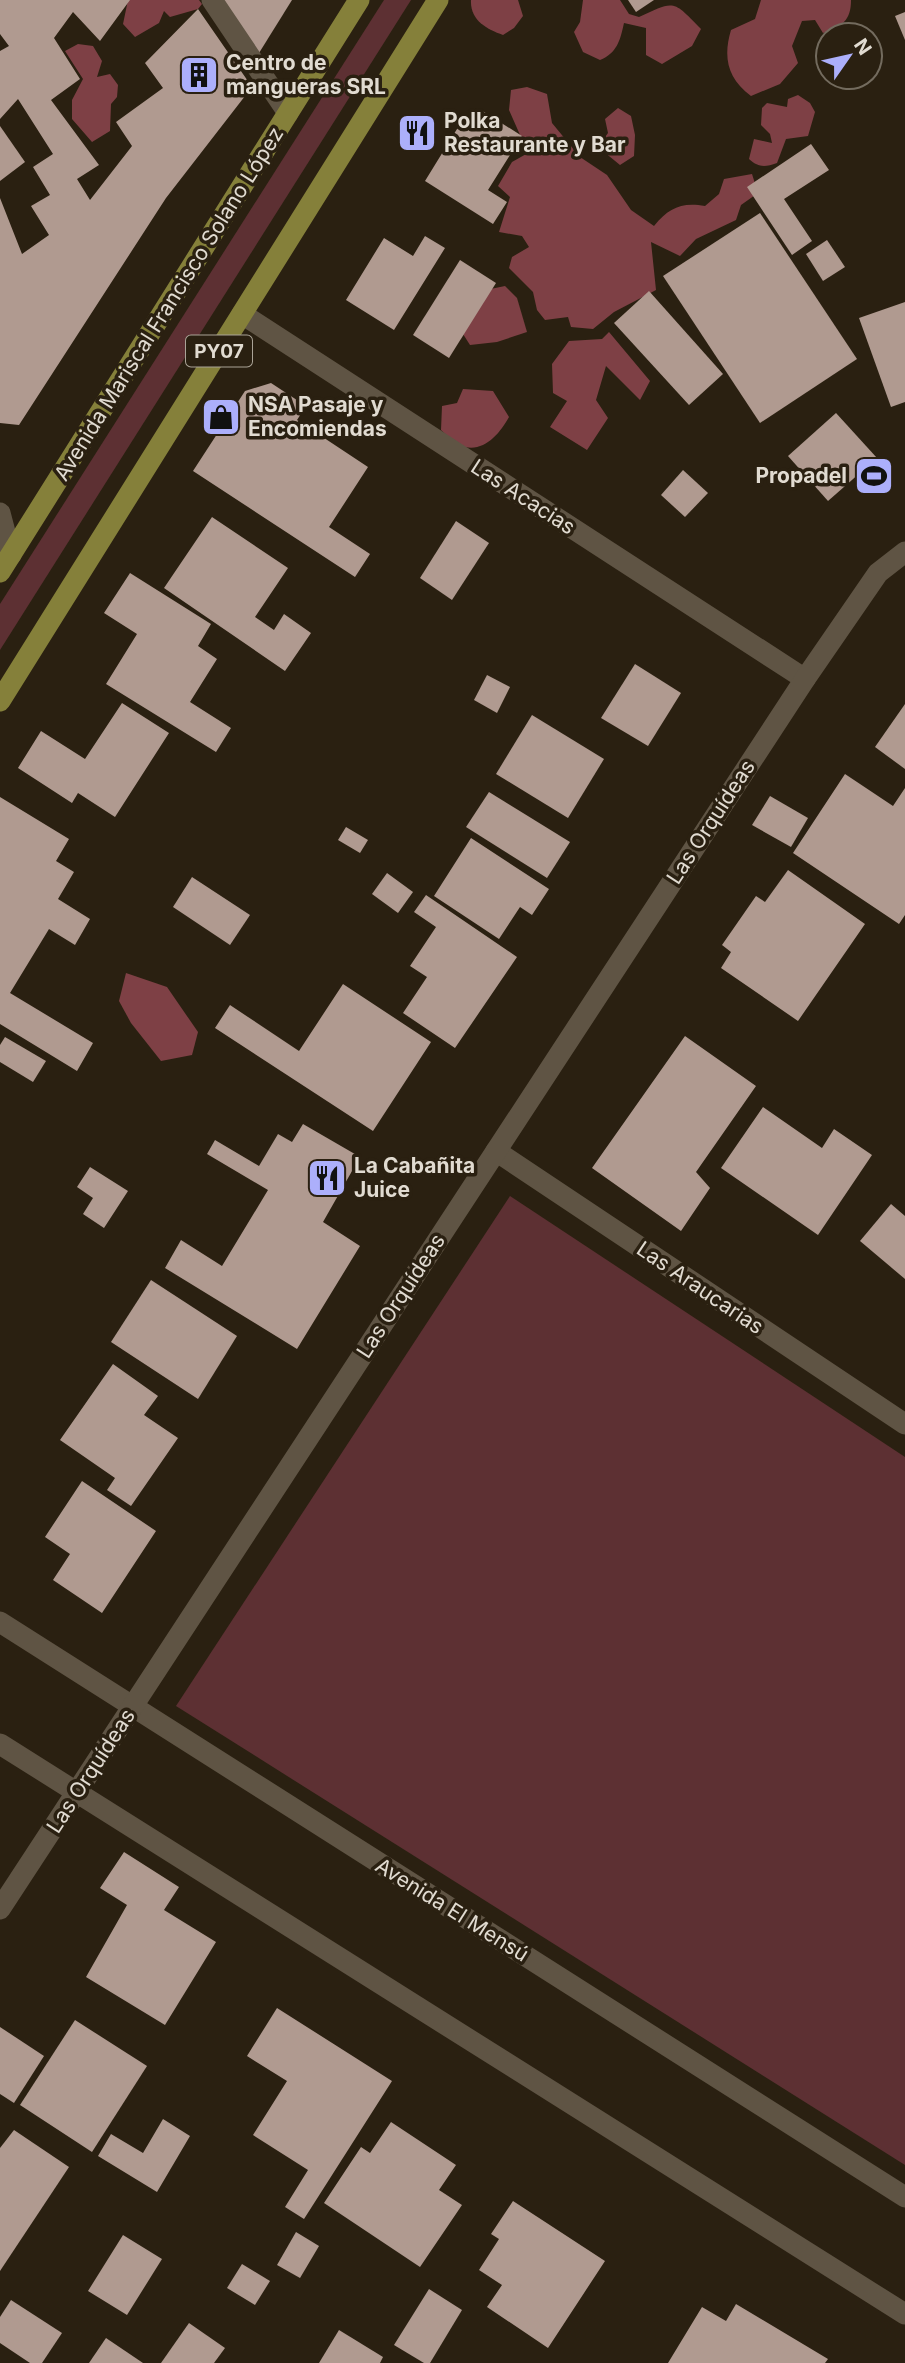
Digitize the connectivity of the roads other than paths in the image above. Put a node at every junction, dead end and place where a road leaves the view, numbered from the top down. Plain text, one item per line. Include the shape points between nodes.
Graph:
1 (212, 0) edge
2 (359, 0) edge
3 (438, 0) edge
4 (288, 113) junction
5 (242, 314) junction
6 (0, 513) edge
7 (905, 552) edge
8 (5, 564) edge
9 (805, 679) junction
10 (0, 701) edge
11 (496, 1151) junction
12 (905, 1424) edge
13 (0, 1622) edge
14 (132, 1708) junction
15 (0, 1744) edge
16 (77, 1792) junction
17 (0, 1909) edge
18 (905, 2197) edge
19 (905, 2314) edge

1 - 4 street
2 - 4 main road, Avenida Mariscal Francisco Solano López / PY07
3 - 5 main road, PY07
4 - 8 main road, Avenida Mariscal Francisco Solano López / PY07
5 - 9 street, Las Acacias
5 - 10 main road, PY07
6 - 8 street
7 - 9 street, Las Orquídeas via 878,573
9 - 11 street, Las Orquídeas
11 - 12 street, Las Araucarias
11 - 14 street, Las Orquídeas
13 - 14 street, Avenida El Mensú
14 - 16 street, Las Orquídeas
14 - 18 street, Avenida El Mensú
15 - 16 street
16 - 17 street, Las Orquídeas
16 - 19 street

